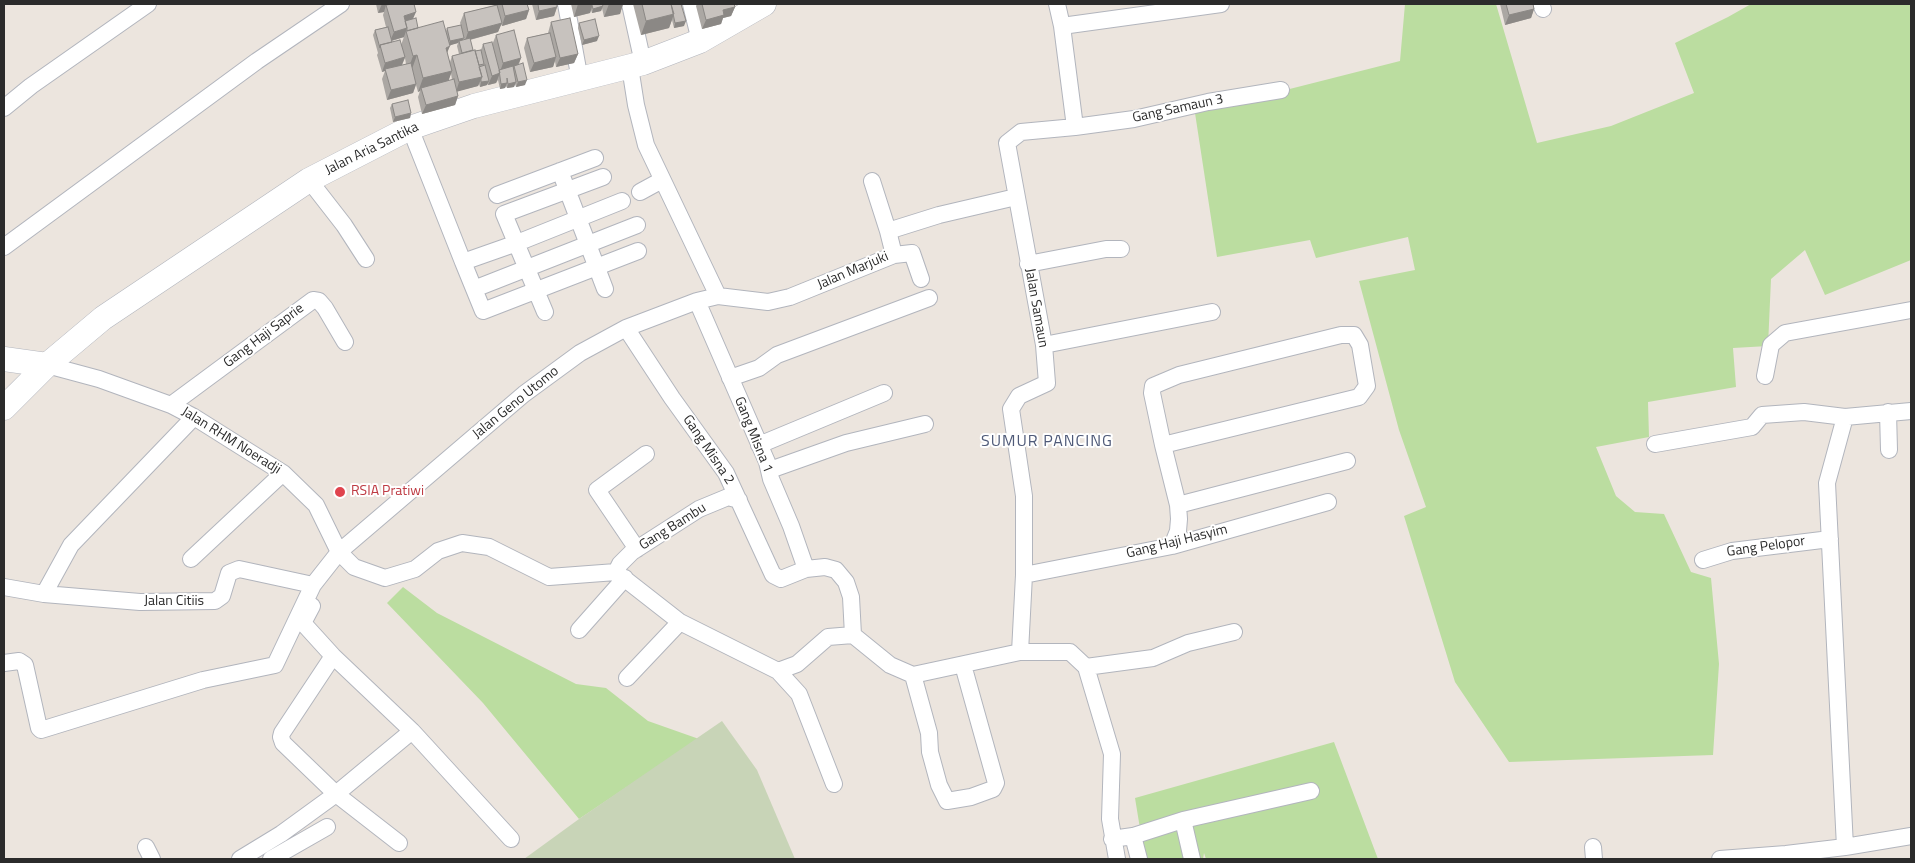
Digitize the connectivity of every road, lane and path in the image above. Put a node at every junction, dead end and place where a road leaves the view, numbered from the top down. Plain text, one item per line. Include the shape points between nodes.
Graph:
1 (148, 4) edge
2 (341, 4) edge
3 (566, 4) edge
4 (630, 4) edge
5 (691, 4) edge
6 (764, 4) edge
7 (1058, 4) edge
8 (1221, 4) edge
9 (1062, 26) junction
10 (700, 40) junction
11 (636, 65) junction
12 (580, 80) junction
13 (1281, 90) dead end
14 (4, 108) edge
15 (1075, 127) junction
16 (410, 128) junction
17 (596, 158) dead end
18 (560, 172) junction
19 (603, 177) dead end
20 (309, 180) junction
21 (662, 180) junction
22 (872, 181) dead end
23 (567, 190) junction
24 (640, 192) dead end
25 (497, 195) dead end
26 (1016, 198) junction
27 (622, 201) dead end
28 (578, 219) junction
29 (637, 225) dead end
30 (888, 231) junction
31 (517, 243) junction
32 (588, 244) junction
33 (4, 247) edge
34 (1121, 249) dead end
35 (638, 251) dead end
36 (894, 255) junction
37 (366, 258) dead end
38 (463, 262) junction
39 (1028, 264) junction
40 (596, 267) junction
41 (527, 268) junction
42 (921, 279) dead end
43 (474, 289) junction
44 (605, 289) dead end
45 (536, 291) junction
46 (718, 296) junction
47 (929, 298) dead end
48 (697, 301) junction
49 (1911, 310) edge
50 (545, 312) dead end
51 (1212, 312) dead end
52 (626, 328) junction
53 (345, 342) dead end
54 (1044, 345) junction
55 (4, 359) edge
56 (47, 365) junction
57 (1765, 376) dead end
58 (730, 378) junction
59 (884, 394) dead end
60 (171, 405) junction
61 (4, 408) edge
62 (1911, 410) edge
63 (1888, 412) junction
64 (194, 417) junction
65 (1845, 417) junction
66 (925, 424) dead end
67 (1655, 444) dead end
68 (759, 445) junction
69 (1163, 445) junction
70 (1889, 450) dead end
71 (646, 454) dead end
72 (1347, 460) dead end
73 (770, 470) junction
74 (283, 473) junction
75 (739, 500) junction
76 (1328, 502) dead end
77 (1178, 505) junction
78 (1830, 539) junction
79 (1172, 546) junction
80 (638, 549) junction
81 (342, 555) junction
82 (191, 559) dead end
83 (1703, 560) dead end
84 (806, 569) junction
85 (1024, 574) junction
86 (621, 575) junction
87 (313, 584) junction
88 (4, 588) edge
89 (44, 594) junction
90 (309, 603) junction
91 (300, 621) junction
92 (680, 622) junction
93 (579, 630) dead end
94 (1234, 632) dead end
95 (853, 635) junction
96 (1020, 652) junction
97 (333, 656) junction
98 (4, 662) edge
99 (963, 665) junction
100 (1086, 667) junction
101 (778, 672) junction
102 (913, 675) junction
103 (627, 678) dead end
104 (412, 732) junction
105 (834, 784) dead end
106 (1311, 791) dead end
107 (336, 794) junction
108 (1183, 820) junction
109 (327, 827) dead end
110 (1133, 836) junction
111 (1911, 836) edge
112 (511, 838) dead end
113 (1112, 839) junction
114 (399, 842) dead end
115 (1845, 847) junction
116 (277, 849) edge
117 (1787, 857) edge
118 (240, 859) edge
119 (1117, 859) edge
120 (1138, 859) edge
121 (1192, 859) edge
122 (1720, 859) edge

1 - 14 street
2 - 33 street via 257,61
3 - 12 street
4 - 11 street
5 - 10 street
6 - 10 street, Jalan Aria Santika
7 - 9 street
8 - 9 street
9 - 15 street
10 - 11 street, Jalan Aria Santika
11 - 12 street, Jalan Aria Santika
11 - 21 street via 636,105 646,145
12 - 16 street, Jalan Aria Santika via 474,106
13 - 15 street, Gang Samaun 3 via 1134,119
15 - 26 street, Jalan Samaun via 1021,132 1007,143
16 - 20 street, Jalan Aria Santika
16 - 38 street
17 - 18 street
18 - 23 street
18 - 25 street
19 - 23 street
20 - 37 street
20 - 56 street, Jalan Aria Santika via 103,318
21 - 24 street
21 - 46 street
22 - 30 street
23 - 28 street
23 - 31 street via 504,214
26 - 30 street, Jalan Marjuki via 939,215
26 - 39 street, Jalan Samaun
27 - 28 street
28 - 31 street
28 - 32 street
29 - 32 street
30 - 36 street, Jalan Marjuki
31 - 38 street
31 - 41 street
32 - 40 street
32 - 41 street
34 - 39 street
35 - 40 street
36 - 42 street via 912,254
36 - 46 street, Jalan Marjuki via 790,297 768,302
38 - 43 street
39 - 54 street, Jalan Samaun
40 - 44 street
40 - 45 street
41 - 43 street
41 - 45 street
43 - 45 street via 483,311
45 - 50 street
46 - 48 street, Jalan Geno Utomo
47 - 58 street via 777,355 759,368
48 - 52 street, Jalan Geno Utomo
48 - 58 street, Gang Misna 1
49 - 57 street via 1785,333 1772,345
51 - 54 street
52 - 75 street, Gang Misna 2 via 726,473
52 - 81 street, Jalan Geno Utomo via 580,352 524,394
53 - 60 street, Gang Haji Saprie via 325,308 313,300
54 - 85 street, Jalan Samaun via 1047,383 1019,396 1011,409 1024,496
55 - 56 street
56 - 60 street, Jalan RHM Noeradji via 99,379
56 - 61 street, Jalan Aria Santika
58 - 68 street, Gang Misna 1
59 - 68 street
60 - 64 street, Jalan RHM Noeradji
62 - 63 street
63 - 65 street
63 - 70 street
64 - 74 street, Jalan RHM Noeradji
64 - 89 street via 71,545
65 - 67 street via 1804,412 1762,415 1752,427
65 - 78 street via 1827,483
66 - 73 street via 846,443
68 - 73 street, Gang Misna 1
69 - 69 street via 1152,393 1154,386 1179,375 1340,335 1354,335 1360,345 1366,386 1359,397
69 - 77 street
71 - 80 street via 597,490
72 - 77 street
73 - 84 street, Gang Misna 1
74 - 81 street, Jalan RHM Noeradji via 316,505
74 - 82 street
75 - 80 street, Gang Bambu via 728,497 699,509
75 - 84 street, Gang Misna 2 via 773,575 781,579
76 - 79 street, Gang Haji Hasyim
77 - 79 street via 1179,525
78 - 83 street, Gang Pelopor via 1732,551
78 - 115 street
79 - 85 street, Gang Haji Hasyim
80 - 86 street, Gang Bambu via 625,558
81 - 86 street, Jalan RHM Noeradji via 354,567 385,578 415,568 438,551 462,543 490,547 549,577
81 - 87 street
81 - 90 street via 322,589
84 - 95 street, Gang Misna 2 via 825,566 836,570 846,582
85 - 96 street, Jalan Samaun
86 - 92 street
86 - 93 street, Gang Bambu
87 - 89 street, Jalan Citiis via 239,569 229,573 222,596 215,601 140,602
87 - 90 street
88 - 89 street, Jalan Citiis
90 - 91 street
91 - 97 street
91 - 98 street via 275,665 203,680 43,730 39,728 25,665 20,661
92 - 101 street
92 - 103 street
94 - 100 street via 1188,643 1153,658
95 - 101 street via 828,637 797,664
95 - 102 street via 890,665
96 - 99 street
96 - 100 street via 1070,652
97 - 104 street
97 - 107 street via 281,737 283,743
99 - 102 street
99 - 102 street via 996,783 995,787 971,797 947,801 941,790
100 - 113 street via 1112,754
101 - 105 street via 799,694
104 - 107 street
104 - 112 street
106 - 108 street
107 - 114 street
107 - 116 street
108 - 110 street
108 - 121 street
109 - 116 street
110 - 113 street
110 - 120 street
111 - 115 street
113 - 119 street
115 - 117 street
116 - 118 street
117 - 122 street

